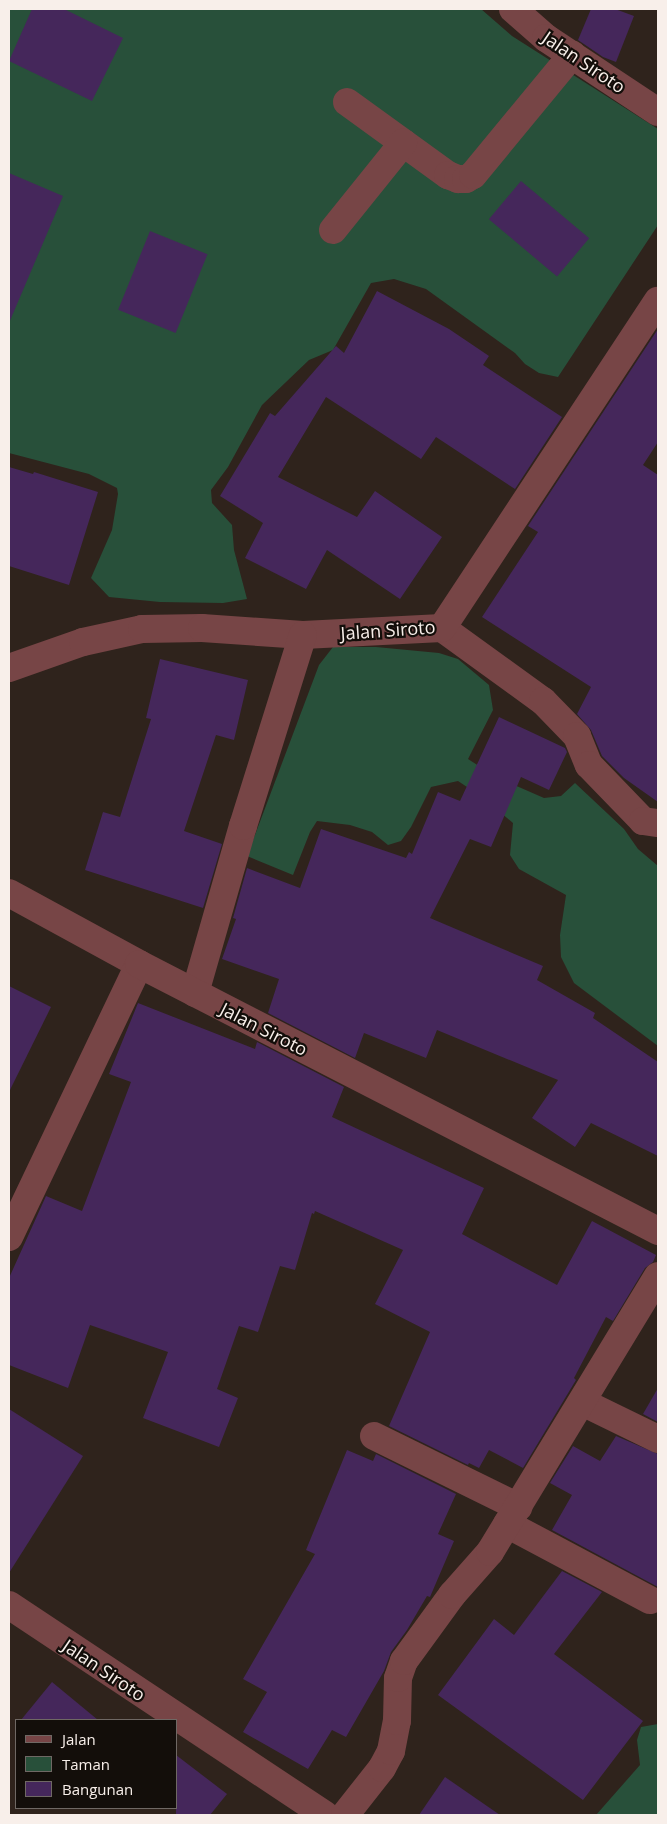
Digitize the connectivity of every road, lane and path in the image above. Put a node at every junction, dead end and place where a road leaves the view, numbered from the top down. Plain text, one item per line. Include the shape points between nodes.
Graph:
1 (513, 9) edge
2 (572, 55) junction
3 (347, 102) dead end
4 (658, 112) edge
5 (403, 143) junction
6 (333, 230) dead end
7 (658, 301) edge
8 (442, 628) junction
9 (304, 635) junction
10 (9, 668) edge
11 (658, 823) edge
12 (9, 893) edge
13 (139, 964) junction
14 (195, 993) junction
15 (658, 1231) edge
16 (9, 1237) edge
17 (658, 1276) edge
18 (582, 1402) junction
19 (374, 1436) dead end
20 (658, 1439) edge
21 (513, 1515) junction
22 (650, 1600) dead end
23 (9, 1605) edge
24 (325, 1815) edge
25 (345, 1815) edge

1 - 2 street, Jalan Siroto via 546,38
2 - 4 street, Jalan Siroto
2 - 5 street via 473,175 466,179 448,174
3 - 5 street
5 - 6 street
7 - 8 street, Jalan Siroto
8 - 9 street, Jalan Siroto
8 - 11 street via 543,701 577,736 589,764 643,822
9 - 10 street, Jalan Siroto via 202,628 142,629 83,642
9 - 14 street via 243,826
12 - 13 street, Jalan Siroto
13 - 14 street, Jalan Siroto
13 - 16 street
14 - 15 street, Jalan Siroto
17 - 18 street
18 - 20 street
18 - 21 street
19 - 21 street
21 - 22 street
21 - 25 street via 490,1552 452,1594 404,1662 398,1678 397,1721 391,1750 382,1768
23 - 24 street, Jalan Siroto

